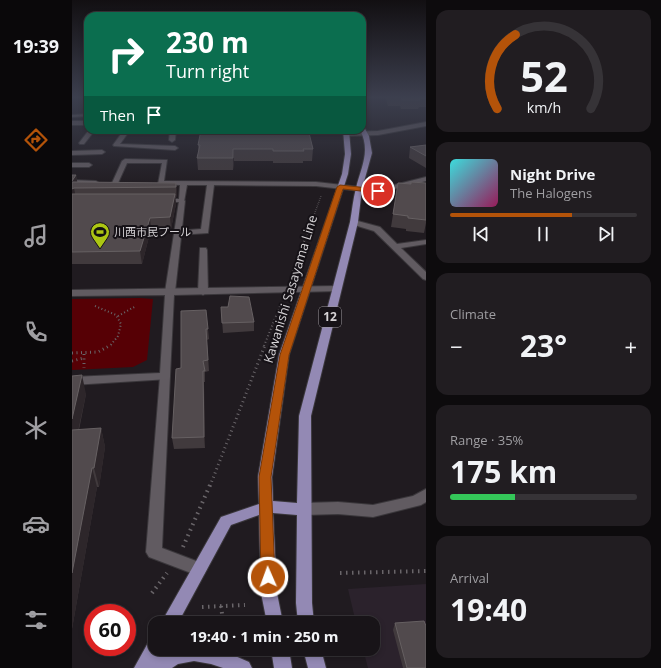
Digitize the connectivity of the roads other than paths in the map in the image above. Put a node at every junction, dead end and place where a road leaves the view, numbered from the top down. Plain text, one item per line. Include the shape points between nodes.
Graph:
1 (407, 128) edge
2 (366, 130) edge
3 (89, 134) edge
4 (124, 134) edge
5 (173, 134) edge
6 (347, 134) edge
7 (364, 134) edge
8 (172, 140) dead end
9 (82, 144) dead end
10 (174, 148) dead end
11 (102, 152) dead end
12 (72, 153) edge
13 (72, 165) edge
14 (89, 165) dead end
15 (426, 179) edge
16 (72, 182) edge
17 (115, 183) junction
18 (123, 183) edge
19 (153, 183) edge
20 (160, 183) junction
21 (184, 183) junction
22 (210, 183) junction
23 (340, 187) junction
24 (359, 189) junction
25 (151, 201) edge
26 (182, 201) junction
27 (354, 222) junction
28 (178, 233) junction
29 (426, 242) edge
30 (395, 247) junction
31 (203, 250) dead end
32 (426, 277) edge
33 (306, 289) junction
34 (337, 289) junction
35 (170, 292) junction
36 (203, 292) junction
37 (72, 293) edge
38 (165, 376) junction
39 (72, 381) edge
40 (426, 495) edge
41 (266, 507) junction
42 (304, 509) junction
43 (199, 569) junction
44 (173, 616) edge
45 (274, 616) edge
46 (305, 616) edge
47 (150, 656) edge
48 (281, 656) edge
49 (314, 656) edge
50 (143, 668) edge
51 (155, 668) edge
52 (242, 668) edge
53 (284, 668) edge
54 (317, 668) edge

1 - 2 street
3 - 9 street
4 - 10 street via 116,145
5 - 8 street
6 - 23 main road, Kawanishi Sasayama Line / 12 via 348,154
7 - 24 main road, 12 via 369,154
11 - 12 street
13 - 14 street
15 - 24 street via 378,191
16 - 17 street
17 - 18 street
17 - 20 street via 125,161 165,161
19 - 20 street
20 - 21 street
21 - 22 street
21 - 26 street
22 - 23 street
22 - 28 street via 205,231
23 - 24 street
23 - 33 main road, Kawanishi Sasayama Line / 12
24 - 27 main road, 12
25 - 26 street
26 - 28 street
27 - 30 street via 377,229
27 - 34 main road, 12
28 - 35 street
29 - 30 street
30 - 32 street
31 - 36 street
33 - 34 street
33 - 36 street
33 - 41 main road, Kawanishi Sasayama Line / 12 via 284,355 265,477
34 - 42 main road, 12 via 305,416
35 - 36 street
35 - 37 street
35 - 38 street
38 - 39 street
38 - 43 street via 154,552
40 - 42 street via 416,501 374,511
41 - 42 main road
41 - 43 main road via 226,521
41 - 45 main road, Kawanishi Sasayama Line / 12 via 269,593
42 - 46 main road, 12
43 - 44 main road
47 - 50 main road
48 - 53 main road
49 - 54 main road
51 - 52 main road via 178,656 197,652 213,654

